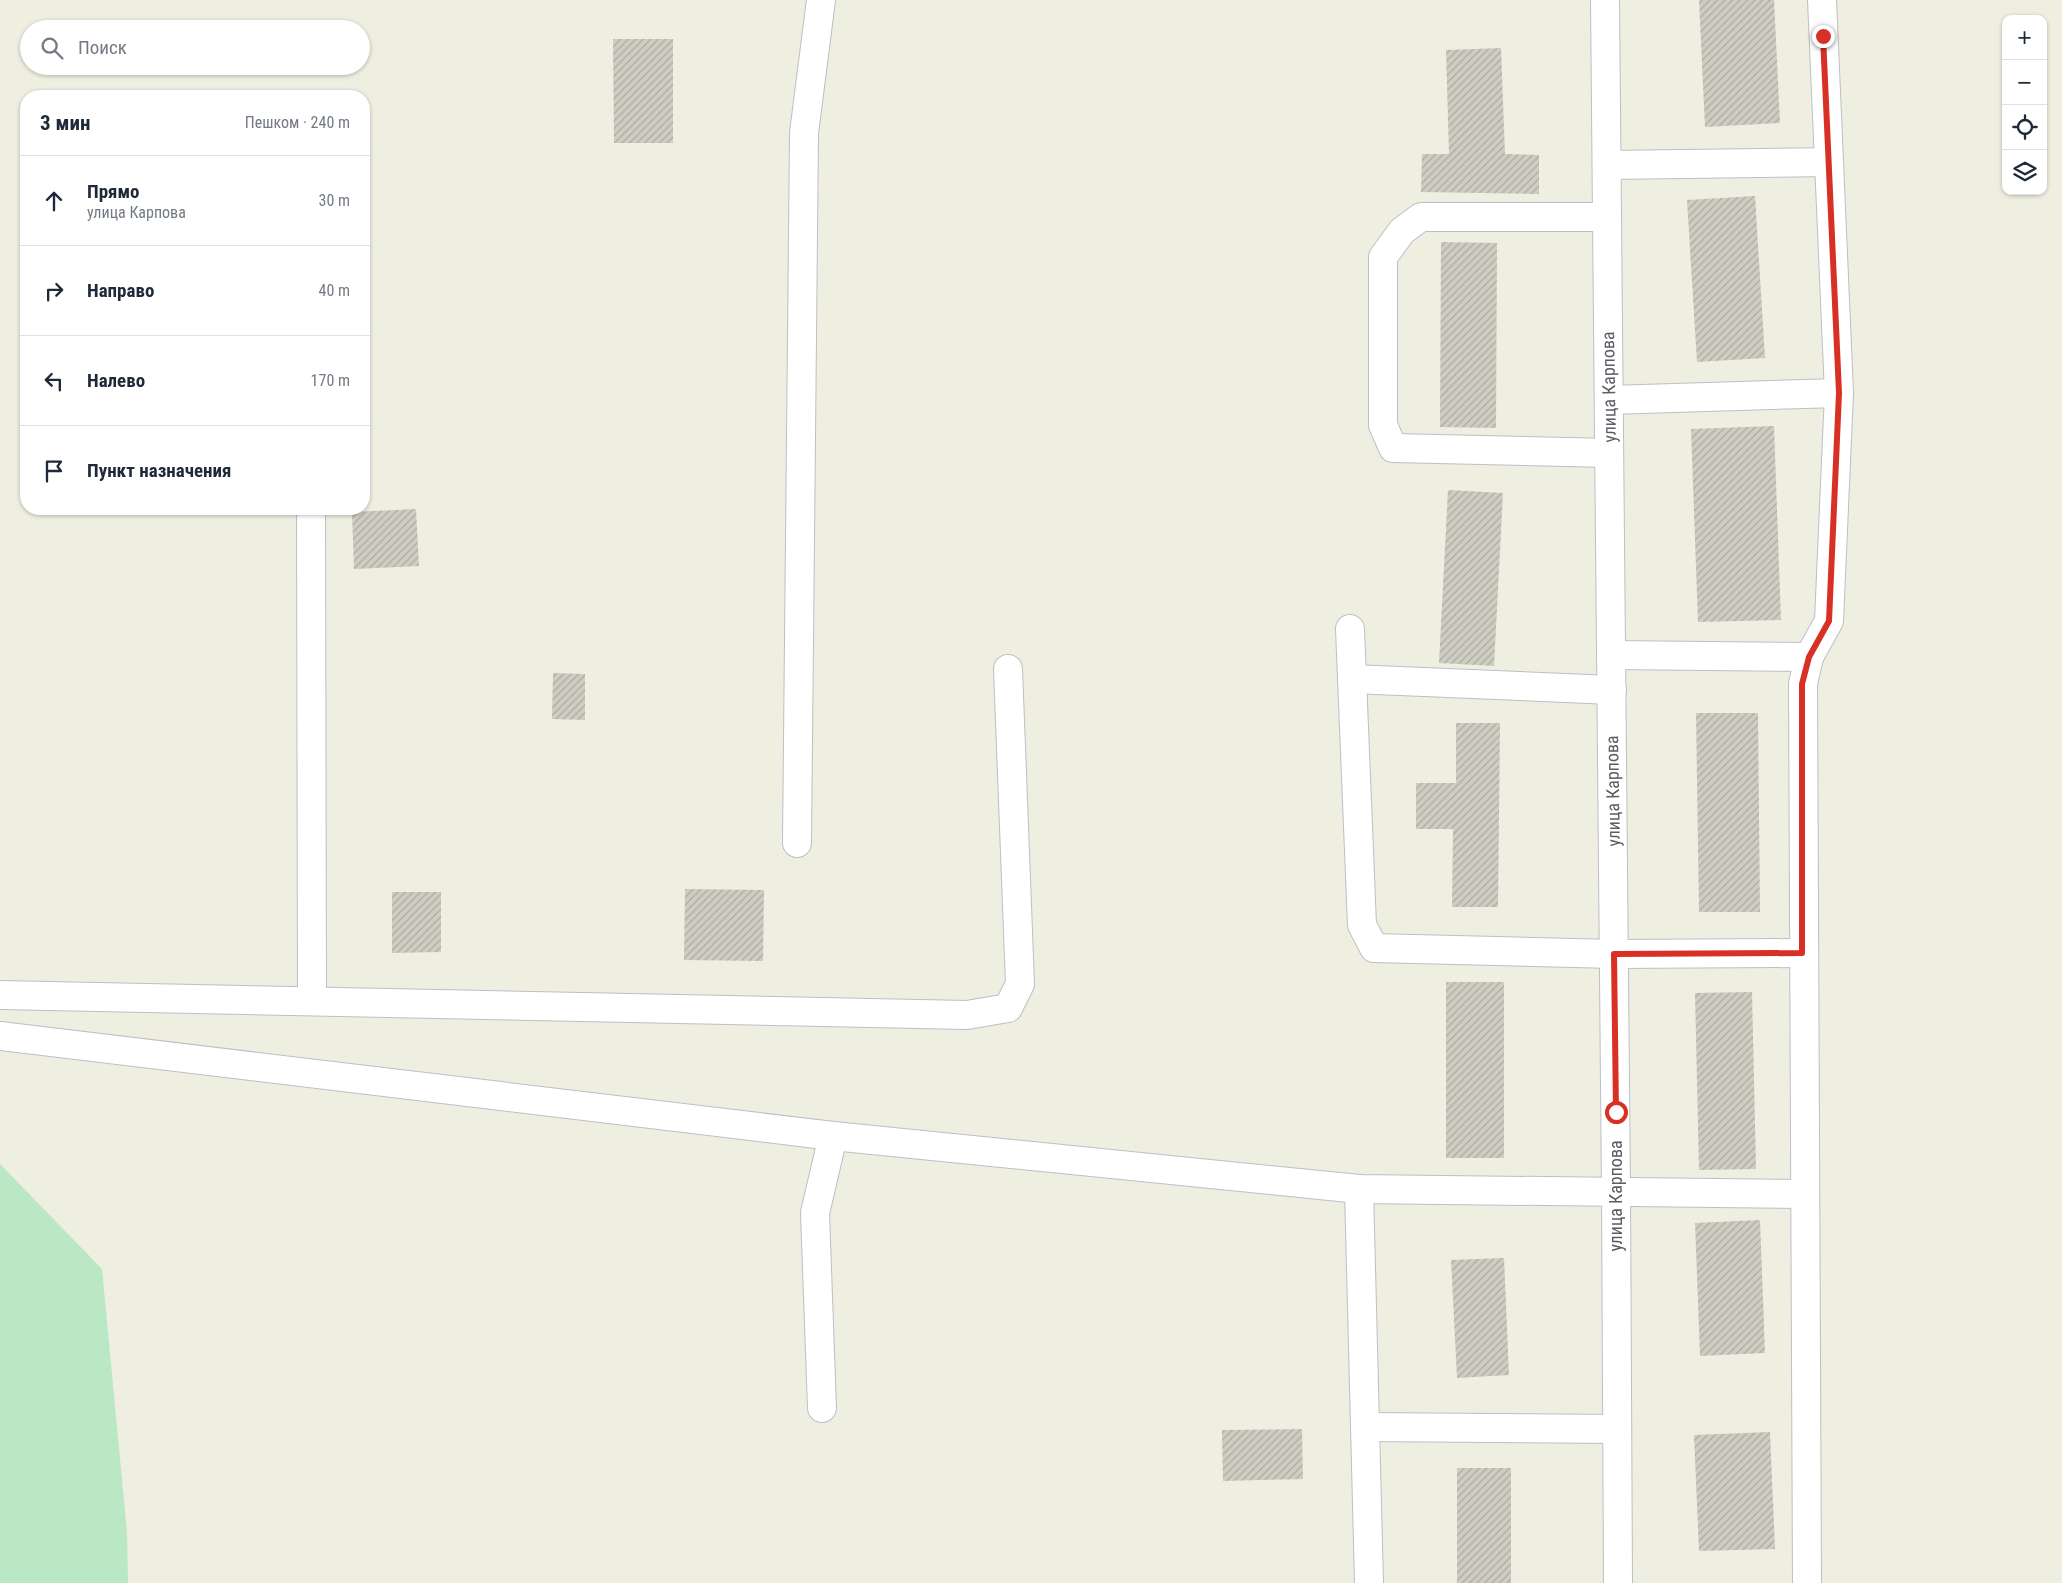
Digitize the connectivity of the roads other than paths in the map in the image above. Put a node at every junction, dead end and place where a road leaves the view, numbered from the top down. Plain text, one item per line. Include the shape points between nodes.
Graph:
1 (821, 0) edge
2 (1605, 0) edge
3 (1822, 0) edge
4 (1829, 162) junction
5 (1606, 165) junction
6 (1607, 217) junction
7 (1839, 393) junction
8 (1608, 400) junction
9 (1609, 453) junction
10 (311, 515) edge
11 (1350, 629) dead end
12 (1611, 655) junction
13 (1809, 657) junction
14 (1008, 668) dead end
15 (1352, 679) junction
16 (1612, 690) junction
17 (797, 843) dead end
18 (1802, 953) junction
19 (1614, 954) junction
20 (0, 995) edge
21 (312, 1001) junction
22 (0, 1036) edge
23 (833, 1136) junction
24 (1359, 1189) junction
25 (1616, 1191) junction
26 (1804, 1194) junction
27 (822, 1408) dead end
28 (1365, 1427) junction
29 (1617, 1429) junction
30 (1369, 1583) edge
31 (1618, 1583) edge
32 (1801, 1583) edge
33 (1807, 1583) edge

1 - 17 street via 804,133
2 - 5 street, улица Карпова
3 - 4 street
4 - 5 street
4 - 7 street
5 - 6 street, улица Карпова
6 - 8 street, улица Карпова
6 - 9 street via 1421,217 1402,231 1383,258 1383,425 1393,448
7 - 8 street
7 - 13 street via 1829,621
8 - 9 street, улица Карпова
9 - 12 street, улица Карпова
10 - 21 street
11 - 15 street
12 - 13 street
12 - 16 street, улица Карпова
13 - 18 street via 1802,684
14 - 21 street via 1020,984 1008,1008 968,1015
15 - 16 street
15 - 19 street via 1362,926 1374,948
16 - 19 street, улица Карпова
18 - 19 street
18 - 26 street
19 - 25 street, улица Карпова
20 - 21 street
22 - 23 street
23 - 24 street
23 - 27 street via 815,1213
24 - 25 street
24 - 28 street
25 - 26 street
25 - 29 street, улица Карпова
26 - 33 street
28 - 29 street
28 - 30 street
29 - 31 street, улица Карпова
32 - 33 street

